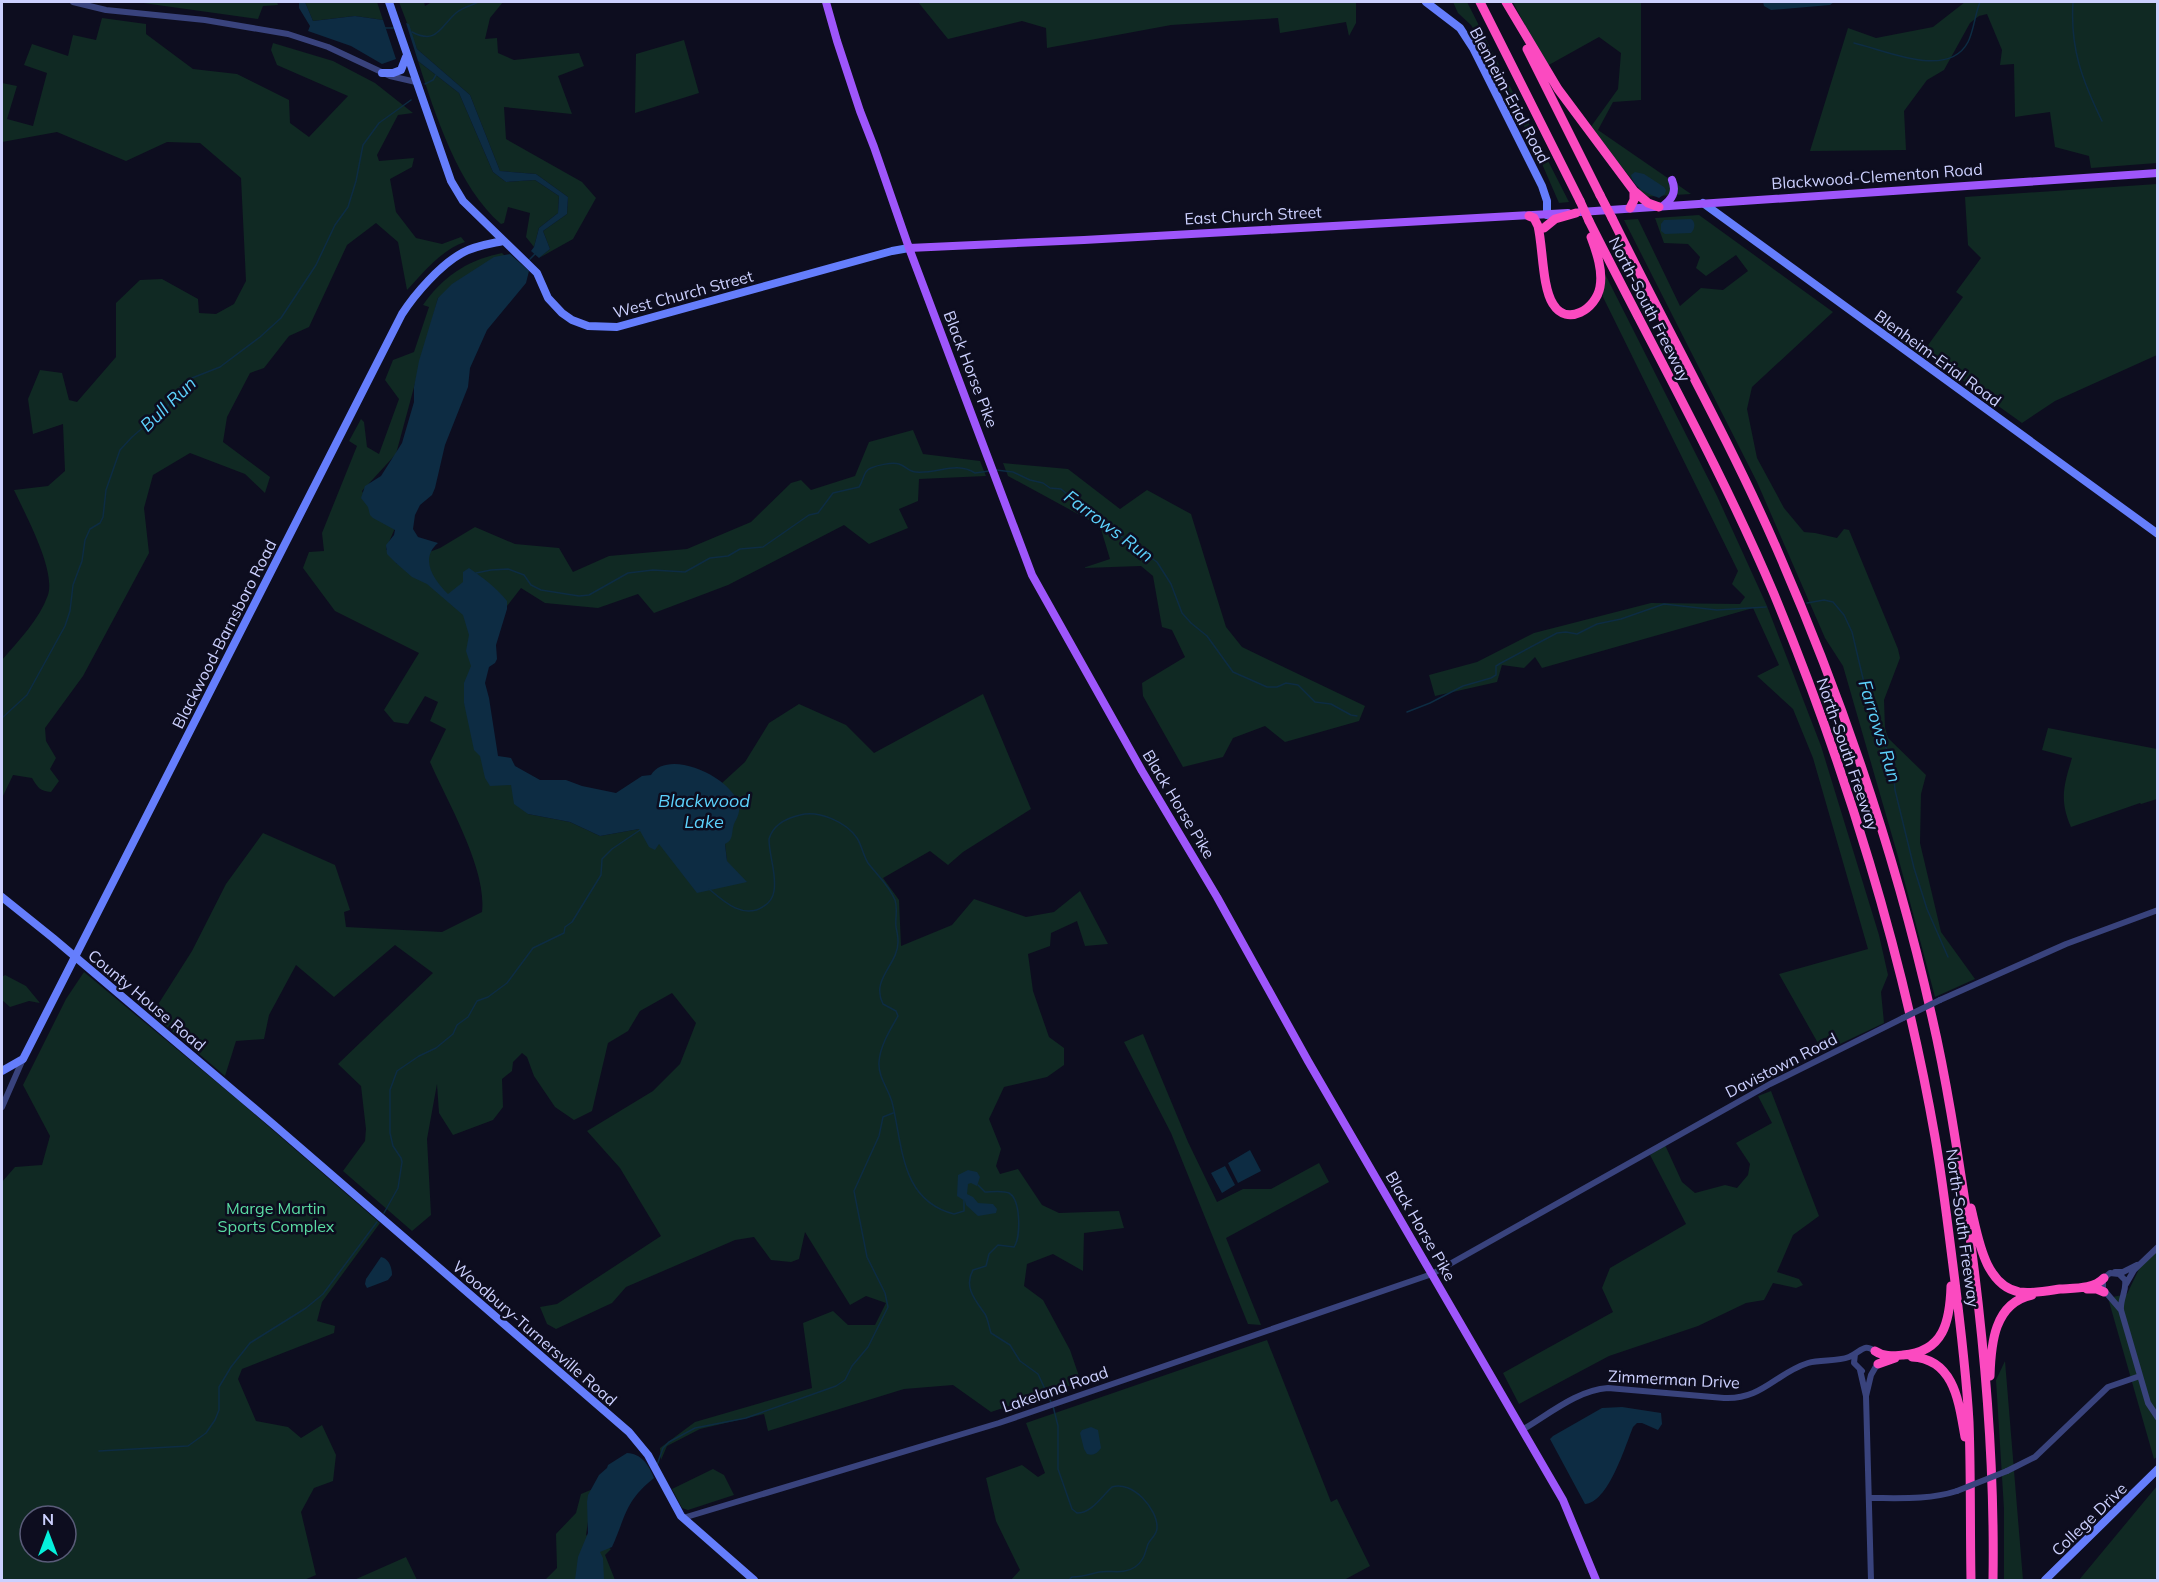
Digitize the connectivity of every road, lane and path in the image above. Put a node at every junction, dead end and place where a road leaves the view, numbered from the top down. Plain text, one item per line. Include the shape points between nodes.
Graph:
1 (73, 2) edge
2 (389, 2) edge
3 (826, 2) edge
4 (1426, 2) edge
5 (1480, 2) edge
6 (1504, 2) edge
7 (406, 52) junction
8 (382, 73) junction
9 (416, 82) junction
10 (2157, 173) edge
11 (1672, 180) dead end
12 (1634, 191) junction
13 (1703, 203) junction
14 (1577, 206) junction
15 (1661, 206) junction
16 (1630, 208) junction
17 (1598, 211) joint
18 (1547, 215) junction
19 (1529, 216) junction
20 (1587, 221) junction
21 (1544, 228) junction
22 (1541, 238) junction
23 (503, 241) junction
24 (909, 248) junction
25 (2157, 534) edge
26 (2, 897) edge
27 (2157, 910) edge
28 (76, 957) junction
29 (23, 1059) junction
30 (2, 1071) edge
31 (2, 1107) edge
32 (274, 1125) joint
33 (1960, 1172) junction
34 (1949, 1235) junction
35 (2157, 1247) edge
36 (2140, 1263) junction
37 (2114, 1272) junction
38 (1432, 1274) junction
39 (2104, 1278) junction
40 (2126, 1285) junction
41 (2123, 1293) junction
42 (2107, 1294) junction
43 (2121, 1311) junction
44 (1875, 1351) junction
45 (1855, 1354) junction
46 (1827, 1360) junction
47 (1876, 1367) junction
48 (1857, 1368) junction
49 (2140, 1376) junction
50 (1866, 1396) junction
51 (2157, 1418) edge
52 (1989, 1421) junction
53 (1522, 1430) junction
54 (1969, 1464) junction
55 (2155, 1473) edge
56 (1869, 1498) junction
57 (683, 1518) junction
58 (754, 1581) edge
59 (1596, 1581) edge
60 (1871, 1581) edge
61 (1971, 1581) edge
62 (1993, 1581) edge
63 (2045, 1581) edge

1 - 8 street via 106,10 278,32 328,47
2 - 7 main road, West Church Street
3 - 24 main road, Black Horse Pike
4 - 18 main road, Blenheim-Erial Road via 1460,28 1473,48 1542,186
5 - 14 highway, North-South Freeway via 1575,190
6 - 12 highway via 1558,89
6 - 33 highway, North-South Freeway, bridge via 1749,489 1810,628 1856,750 1893,866 1932,1015
7 - 8 main road via 401,70
7 - 9 main road, West Church Street
8 - 9 street
9 - 23 main road, West Church Street via 457,192
10 - 13 main road, Blackwood-Clementon Road
11 - 15 main road via 1674,194
12 - 15 highway via 1648,203
12 - 16 highway
13 - 15 main road, Blackwood-Clementon Road
13 - 25 main road, Blenheim-Erial Road
14 - 17 main road, East Church Street
14 - 18 main road, East Church Street
14 - 20 highway, North-South Freeway, bridge
14 - 21 highway
15 - 16 main road, Blackwood-Clementon Road
16 - 17 main road, Blackwood-Clementon Road
18 - 19 main road, East Church Street
18 - 21 highway
19 - 22 highway via 1537,222
19 - 24 main road, East Church Street
20 - 22 highway via 1598,257 1600,285 1596,300 1586,310 1567,314 1553,304 1547,288
20 - 34 highway, North-South Freeway via 1695,428 1758,560 1828,735 1850,798 1911,1016 1936,1140
21 - 22 highway
23 - 24 main road, West Church Street via 540,277 550,301 562,313 580,324 606,328 649,320
23 - 28 main road, Blackwood-Barnsboro Road via 459,255 419,291 402,314
24 - 38 main road, Black Horse Pike via 1032,575
26 - 28 main road, County House Road
27 - 38 street, Davistown Road, bridge via 2066,944 1940,1000 1770,1084
28 - 29 main road, Blackwood-Barnsboro Road
28 - 32 main road, County House Road
29 - 30 main road
29 - 31 street
32 - 57 main road, Woodbury-Turnersville Road via 612,1417 644,1449
33 - 39 highway via 1985,1259 2007,1287 2030,1292 2093,1286
33 - 52 highway, North-South Freeway via 1978,1294
34 - 44 highway via 1950,1308 1939,1337 1919,1353 1889,1356
34 - 54 highway, North-South Freeway via 1963,1348
35 - 36 street
36 - 37 street
36 - 40 street
37 - 39 street
37 - 40 street via 2123,1277
38 - 53 main road, Black Horse Pike
38 - 57 street, Lakeland Road via 999,1423
39 - 42 street via 2102,1285
40 - 41 street
41 - 42 street
41 - 43 street
42 - 43 street
42 - 52 highway via 2091,1289 2031,1295 2008,1307 1997,1325 1992,1347
43 - 49 street
44 - 45 street via 1864,1348
44 - 47 street
45 - 46 street, Zimmerman Drive
45 - 48 street
46 - 48 street, Zimmerman Drive
46 - 53 street, Zimmerman Drive via 1802,1365 1742,1397 1618,1388 1595,1390
47 - 48 street via 1867,1372
47 - 50 street
47 - 54 highway via 1891,1359 1914,1357 1941,1368 1956,1393
48 - 50 street
49 - 51 street
49 - 56 street, bridge via 2108,1387 2035,1457 2007,1472 1957,1491 1926,1497
50 - 56 street
52 - 62 highway, North-South Freeway
53 - 59 main road, Black Horse Pike via 1563,1500
54 - 61 highway, North-South Freeway
55 - 63 main road, College Drive
56 - 60 street
57 - 58 main road, Woodbury-Turnersville Road

